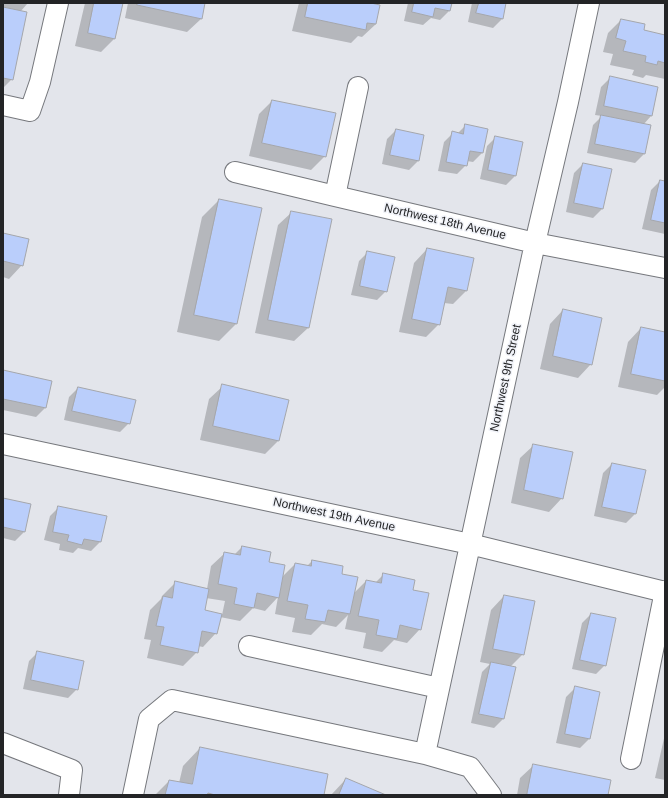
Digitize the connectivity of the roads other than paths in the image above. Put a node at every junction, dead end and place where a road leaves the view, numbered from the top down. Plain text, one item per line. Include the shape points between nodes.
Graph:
1 (58, 3) edge
2 (589, 3) edge
3 (358, 87) dead end
4 (3, 105) edge
5 (235, 172) dead end
6 (335, 196) junction
7 (535, 243) junction
8 (665, 268) edge
9 (3, 444) edge
10 (470, 544) junction
11 (665, 591) edge
12 (248, 646) dead end
13 (439, 688) junction
14 (3, 743) edge
15 (425, 754) junction
16 (631, 759) dead end
17 (69, 795) edge
18 (133, 795) edge
19 (490, 795) edge

1 - 4 street via 40,82 30,111
2 - 7 street, Northwest 9th Street
3 - 6 street
5 - 6 street, Northwest 18th Avenue
6 - 7 street, Northwest 18th Avenue
7 - 8 street, Northwest 18th Avenue
7 - 10 street, Northwest 9th Street
9 - 10 street, Northwest 19th Avenue
10 - 11 street, Northwest 19th Avenue
10 - 13 street, Northwest 9th Street
11 - 16 street
12 - 13 street
13 - 15 street, Northwest 9th Street
14 - 17 street via 72,770
15 - 18 street via 172,700 148,718
15 - 19 street via 470,767

